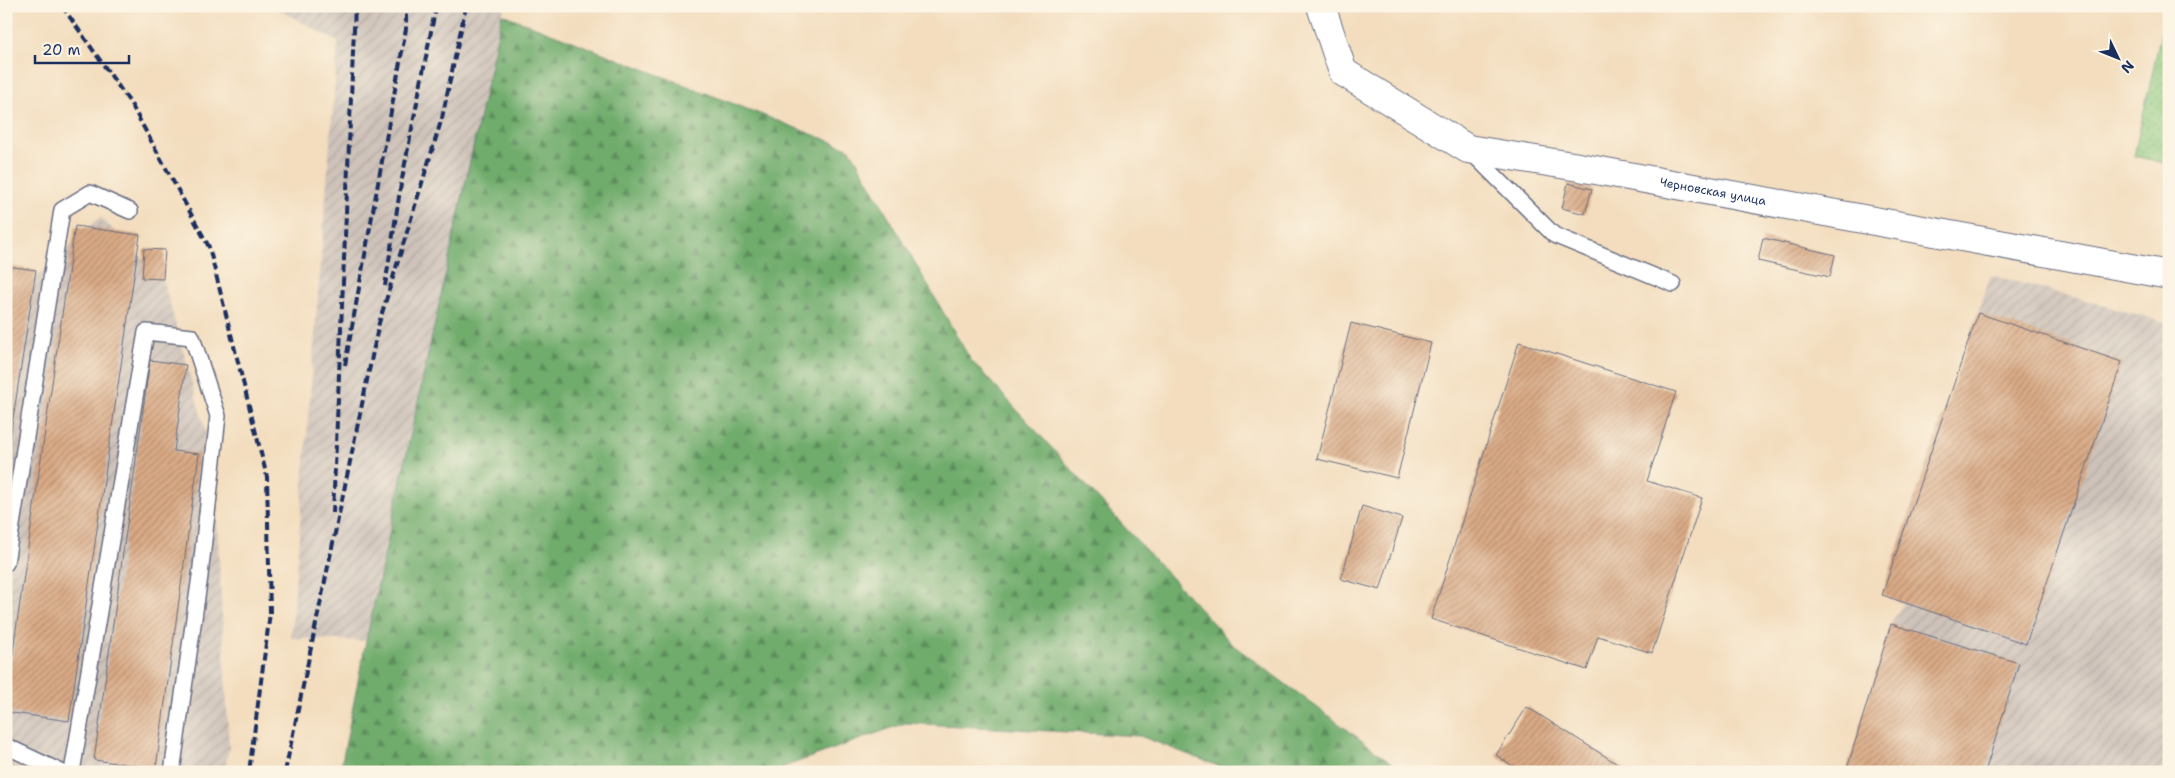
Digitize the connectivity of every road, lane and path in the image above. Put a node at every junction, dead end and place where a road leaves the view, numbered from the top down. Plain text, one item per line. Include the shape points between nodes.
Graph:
1 (1321, 6) edge
2 (1468, 149) junction
3 (130, 211) dead end
4 (2169, 275) edge
5 (1673, 284) dead end
6 (6, 562) edge
7 (6, 746) edge
8 (61, 772) edge
9 (72, 772) edge
10 (172, 772) edge

1 - 2 street, Черновская улица via 1343,72
2 - 4 street, Черновская улица
2 - 5 lane via 1554,235
3 - 6 lane via 90,193 62,210
7 - 8 lane
9 - 10 lane via 146,332 192,337 218,416 200,576

